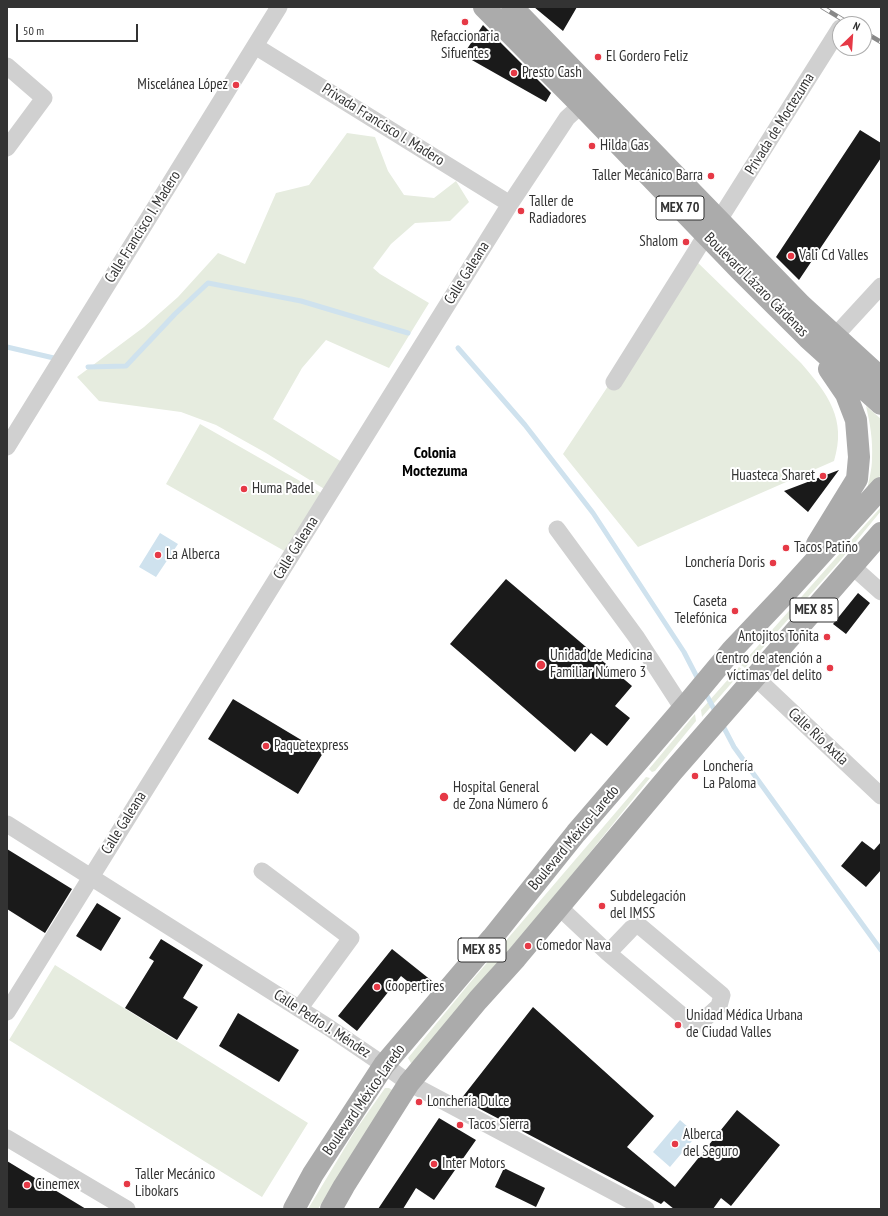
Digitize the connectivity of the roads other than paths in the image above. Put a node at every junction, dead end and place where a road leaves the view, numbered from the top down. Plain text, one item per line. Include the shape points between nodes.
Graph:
1 (279, 7) edge
2 (484, 7) edge
3 (512, 7) edge
4 (832, 41) edge
5 (255, 46) junction
6 (7, 66) edge
7 (588, 98) junction
8 (7, 148) edge
9 (510, 204) junction
10 (713, 228) junction
11 (881, 286) edge
12 (835, 336) junction
13 (808, 338) junction
14 (858, 357) junction
15 (881, 371) edge
16 (881, 378) edge
17 (614, 382) dead end
18 (881, 404) edge
19 (7, 447) edge
20 (881, 488) edge
21 (557, 529) dead end
22 (881, 533) edge
23 (853, 567) junction
24 (881, 592) edge
25 (785, 594) junction
26 (751, 681) junction
27 (686, 706) junction
28 (881, 796) edge
29 (7, 824) edge
30 (262, 871) dead end
31 (90, 877) junction
32 (559, 907) junction
33 (608, 953) junction
34 (299, 1009) junction
35 (7, 1012) edge
36 (384, 1065) junction
37 (409, 1083) junction
38 (7, 1138) edge
39 (127, 1209) edge
40 (294, 1209) edge
41 (331, 1209) edge
42 (646, 1209) edge

1 - 5 street, Calle Francisco I. Madero
2 - 7 main road, Boulevard Lázaro Cárdenas / MEX 70
3 - 7 main road, Boulevard Lázaro Cárdenas / MEX 70
4 - 10 street, Privada de Moctezuma
5 - 9 street, Privada Francisco I. Madero
5 - 19 street, Calle Francisco I. Madero
6 - 8 street via 44,98
7 - 9 street, Calle Galeana via 567,118
7 - 10 main road, Boulevard Lázaro Cárdenas / MEX 70
9 - 31 street, Calle Galeana
10 - 12 main road, Boulevard Lázaro Cárdenas / MEX 70
10 - 13 main road, Boulevard Lázaro Cárdenas / MEX 70
10 - 17 street, Privada de Moctezuma
11 - 12 street
12 - 14 main road, Boulevard Lázaro Cárdenas / MEX 70
13 - 18 main road, Boulevard Lázaro Cárdenas / MEX 70
13 - 25 main road via 846,394 856,420 857,479
14 - 15 main road
14 - 16 main road, Boulevard Lázaro Cárdenas / MEX 70
20 - 25 main road, Boulevard México-Laredo / MEX 85
21 - 27 street
22 - 23 main road, Boulevard México-Laredo / MEX 85
23 - 24 street
23 - 26 main road, Boulevard México-Laredo / MEX 85
25 - 27 main road, Boulevard México-Laredo / MEX 85 via 732,650
26 - 28 street, Calle Río Axtla
26 - 32 main road, Boulevard México-Laredo / MEX 85
27 - 36 main road, Boulevard México-Laredo / MEX 85 via 576,833 492,938
29 - 31 street, Calle Pedro J. Méndez
30 - 34 street via 351,938
31 - 34 street, Calle Pedro J. Méndez
31 - 35 street, Calle Galeana
32 - 33 street
32 - 37 main road, Boulevard México-Laredo / MEX 85
33 - 33 street via 632,928 641,927 722,995 719,1006 699,1024 691,1023
34 - 36 street, Calle Pedro J. Méndez
36 - 37 street, Calle Pedro J. Méndez
36 - 40 main road, Boulevard México-Laredo / MEX 85 via 313,1174
37 - 41 main road, Boulevard México-Laredo / MEX 85
37 - 42 street, Calle Pedro J. Méndez
38 - 39 street

